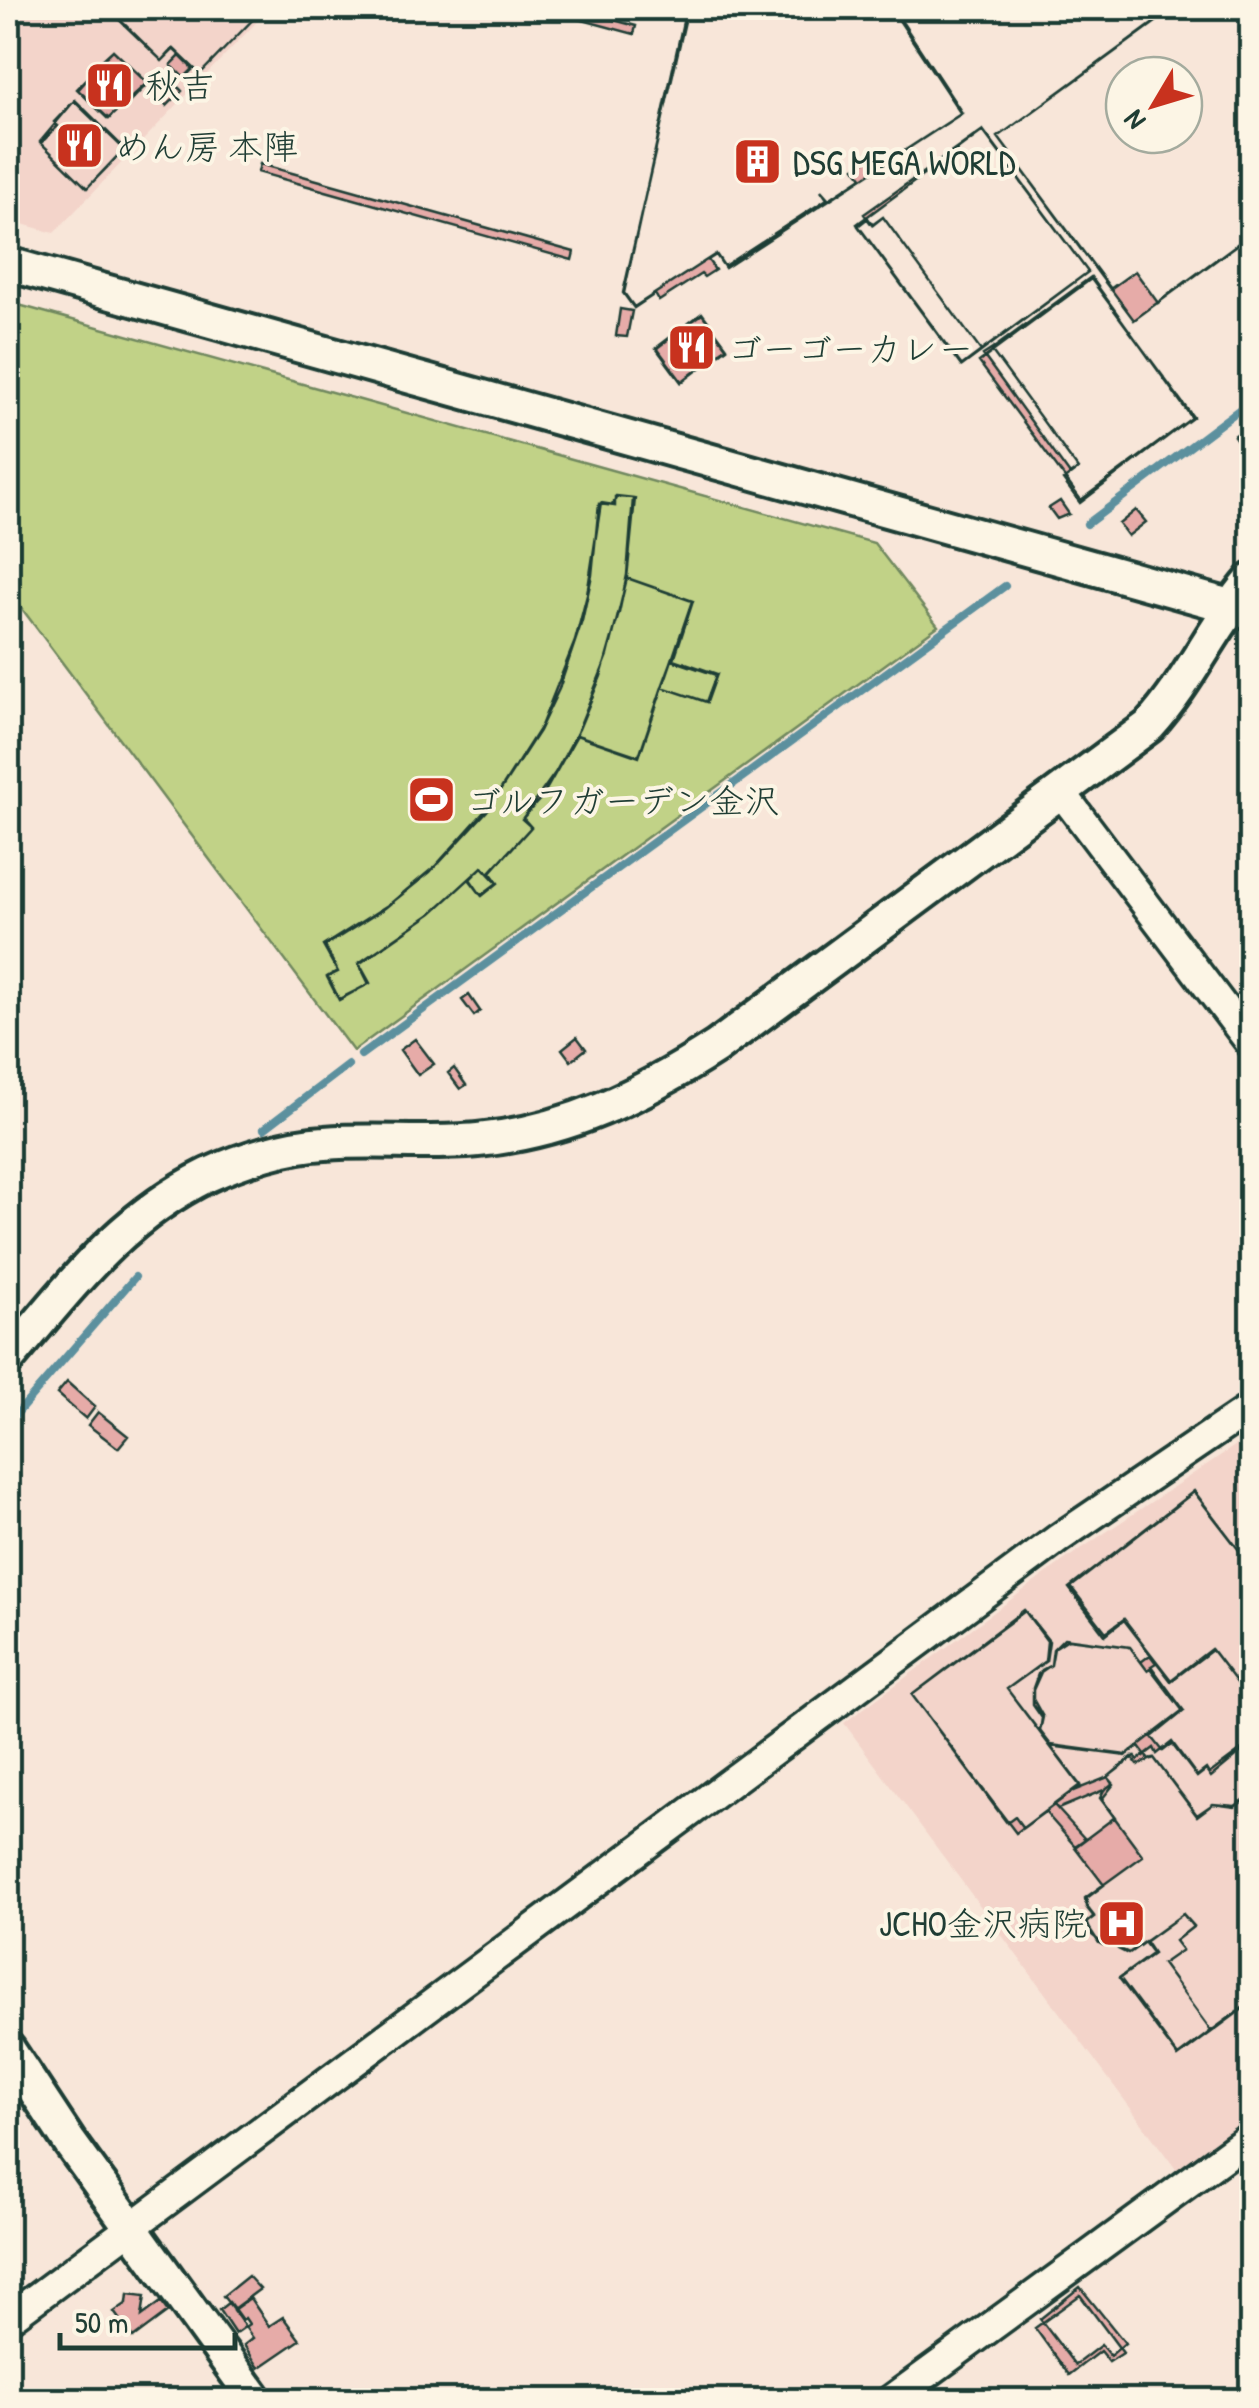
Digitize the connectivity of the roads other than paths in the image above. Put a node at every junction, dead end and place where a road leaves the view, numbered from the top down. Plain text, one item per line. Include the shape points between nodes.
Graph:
1 (8, 264) edge
2 (1252, 580) edge
3 (1241, 609) edge
4 (1061, 792) junction
5 (1252, 1045) edge
6 (8, 1358) edge
7 (1252, 1406) edge
8 (8, 2048) edge
9 (1252, 2136) edge
10 (132, 2225) junction
11 (8, 2319) edge
12 (256, 2400) edge
13 (891, 2400) edge

1 - 3 street
2 - 3 street
3 - 4 street via 1173,700 1130,742
4 - 5 street
4 - 6 street via 716,1047 590,1116 492,1138 300,1146 182,1189 110,1241
7 - 10 street via 1059,1538
8 - 10 street
9 - 13 street
10 - 11 street
10 - 12 street

